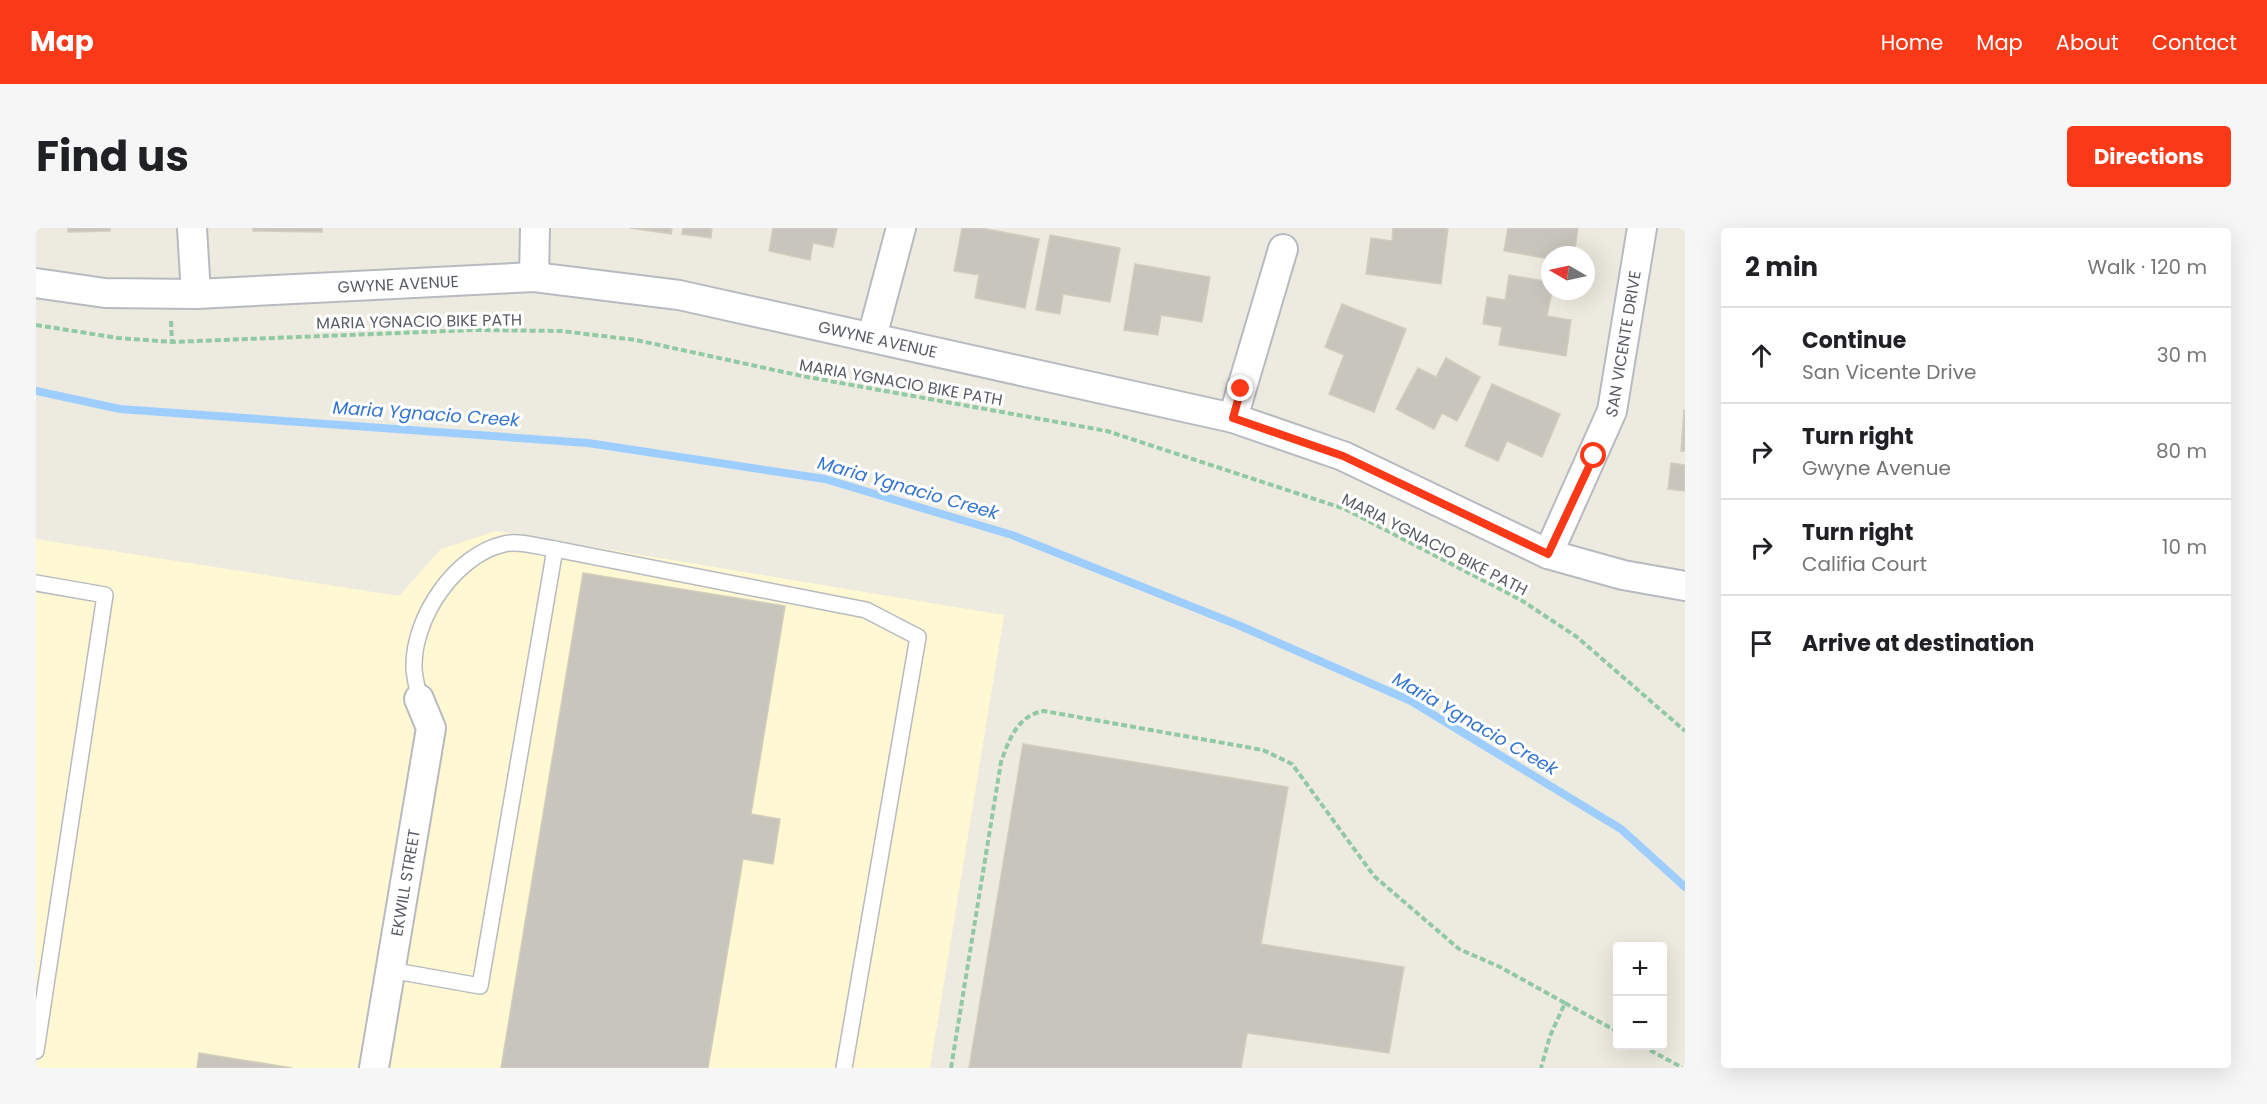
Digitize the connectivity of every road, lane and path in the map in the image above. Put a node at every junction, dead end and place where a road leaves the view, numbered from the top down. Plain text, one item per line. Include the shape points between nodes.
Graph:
1 (192, 228) edge
2 (535, 228) edge
3 (901, 228) edge
4 (1642, 228) edge
5 (1283, 249) dead end
6 (534, 278) junction
7 (36, 283) edge
8 (196, 294) junction
9 (36, 325) edge
10 (872, 337) junction
11 (1233, 418) junction
12 (555, 549) junction
13 (1548, 554) junction
14 (36, 583) edge
15 (1685, 586) edge
16 (420, 699) joint
17 (1685, 731) edge
18 (390, 970) junction
19 (42, 973) edge
20 (1565, 1003) junction
21 (1613, 1030) edge
22 (1649, 1050) edge
23 (36, 1051) edge
24 (374, 1068) edge
25 (844, 1068) edge
26 (951, 1068) edge
27 (1541, 1068) edge
28 (1683, 1068) edge

1 - 8 street
2 - 6 street
3 - 10 street
4 - 13 street, SAN VICENTE DRIVE via 1612,411
5 - 11 street
6 - 8 street, GWYNE AVENUE
6 - 10 street, GWYNE AVENUE via 679,295
7 - 8 street, GWYNE AVENUE via 105,294
9 - 17 path, MARIA YGNACIO BIKE PATH via 118,339 172,342 474,330 561,331 636,340 802,376 1107,431 1345,509 1510,595 1576,637
10 - 11 street, GWYNE AVENUE
11 - 13 street, GWYNE AVENUE via 1343,456
12 - 16 lane via 506,543 475,556 444,584 424,619 414,666
12 - 18 lane via 480,986
12 - 25 lane via 866,610 918,637
13 - 15 street, GWYNE AVENUE via 1623,575
14 - 19 lane via 105,596
16 - 18 street, EKWILL STREET via 431,728
18 - 24 street, EKWILL STREET
19 - 23 lane
20 - 21 path
20 - 26 path via 1459,949 1374,876 1292,764 1279,755 1044,711 1023,719 1006,746
20 - 27 path
22 - 28 path

